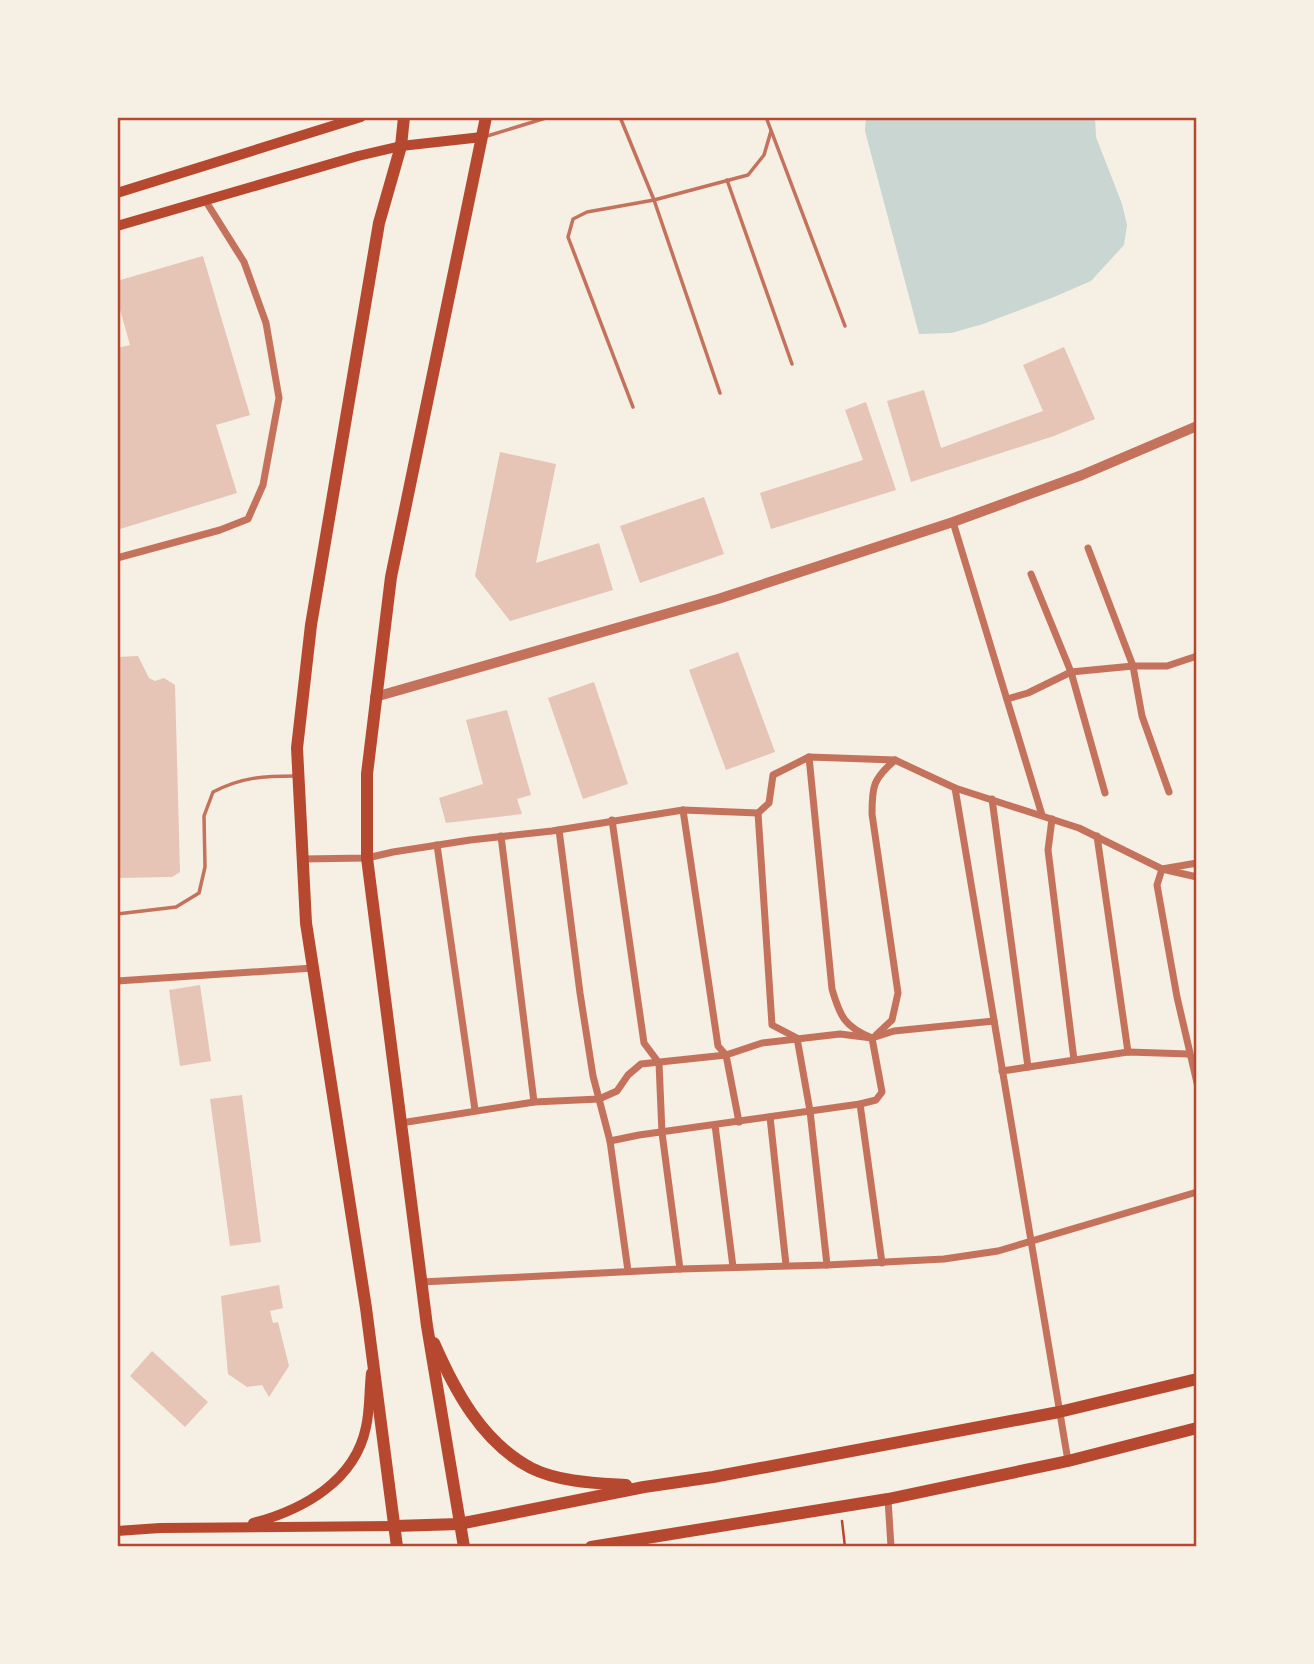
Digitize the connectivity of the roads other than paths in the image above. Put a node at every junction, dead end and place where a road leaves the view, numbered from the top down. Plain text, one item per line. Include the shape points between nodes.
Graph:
1 (360, 117) edge
2 (404, 117) edge
3 (486, 117) edge
4 (549, 117) edge
5 (620, 117) edge
6 (766, 117) edge
7 (771, 131) junction
8 (482, 137) junction
9 (401, 146) junction
10 (727, 180) junction
11 (117, 193) edge
12 (205, 200) junction
13 (654, 200) junction
14 (117, 226) edge
15 (845, 326) dead end
16 (792, 364) dead end
17 (720, 393) dead end
18 (633, 408) dead end
19 (1197, 426) edge
20 (953, 522) junction
21 (1088, 548) dead end
22 (117, 558) edge
23 (1031, 574) dead end
24 (1197, 656) edge
25 (1133, 666) junction
26 (1071, 672) junction
27 (375, 697) junction
28 (1007, 699) junction
29 (809, 757) junction
30 (895, 760) junction
31 (298, 776) junction
32 (955, 788) junction
33 (1169, 792) dead end
34 (1105, 793) dead end
35 (992, 799) junction
36 (682, 810) junction
37 (758, 813) junction
38 (1042, 815) junction
39 (1052, 819) junction
40 (612, 820) junction
41 (559, 830) junction
42 (501, 836) junction
43 (1097, 836) junction
44 (437, 845) junction
45 (367, 858) junction
46 (302, 859) junction
47 (1197, 863) edge
48 (1162, 869) junction
49 (1197, 877) edge
50 (117, 914) edge
51 (313, 968) junction
52 (117, 981) edge
53 (994, 1021) junction
54 (797, 1038) junction
55 (872, 1038) junction
56 (1128, 1052) junction
57 (1189, 1054) junction
58 (726, 1055) junction
59 (1074, 1060) junction
60 (659, 1063) junction
61 (1028, 1067) junction
62 (1002, 1071) junction
63 (1196, 1074) edge
64 (1197, 1083) edge
65 (599, 1099) junction
66 (534, 1102) junction
67 (860, 1104) junction
68 (475, 1110) junction
69 (810, 1111) junction
70 (770, 1117) junction
71 (738, 1122) junction
72 (401, 1123) junction
73 (715, 1125) junction
74 (662, 1133) junction
75 (610, 1141) junction
76 (1197, 1192) edge
77 (1030, 1240) junction
78 (882, 1263) junction
79 (786, 1265) junction
80 (827, 1265) junction
81 (733, 1268) junction
82 (680, 1269) junction
83 (628, 1271) junction
84 (422, 1282) junction
85 (427, 1326) junction
86 (372, 1363) junction
87 (1197, 1379) edge
88 (1059, 1412) junction
89 (1197, 1428) edge
90 (1068, 1461) junction
91 (643, 1487) junction
92 (888, 1499) junction
93 (117, 1523) edge
94 (459, 1524) junction
95 (395, 1526) junction
96 (160, 1528) junction
97 (235, 1528) junction
98 (117, 1531) edge
99 (677, 1534) junction
100 (397, 1547) edge
101 (464, 1547) edge
102 (591, 1547) edge
103 (654, 1547) edge
104 (891, 1547) edge

1 - 11 main road
2 - 9 main road
3 - 8 main road
4 - 8 lane
5 - 13 lane
6 - 7 lane
7 - 10 lane via 764,155 748,175
7 - 15 lane
8 - 9 main road
8 - 27 main road via 391,576
9 - 12 main road
9 - 31 main road via 379,223 311,625
10 - 13 lane
10 - 16 lane
12 - 14 main road
12 - 22 street via 244,262 266,323 279,397 263,485 248,519
13 - 17 lane
13 - 18 lane via 587,212 573,219 568,237
19 - 20 street
20 - 27 street via 718,599
20 - 28 street
21 - 25 street
23 - 26 street
24 - 25 street via 1167,666
25 - 26 street
25 - 33 street via 1142,716
26 - 28 street
26 - 34 street
27 - 45 main road via 367,774
28 - 38 street
29 - 30 street
29 - 37 street via 774,775 769,803
29 - 55 street via 832,989 848,1026
30 - 32 street
30 - 55 street via 872,787 872,814 898,993 892,1020
31 - 46 main road
31 - 50 lane via 235,781 213,792 204,816 205,867 199,893 176,907
32 - 35 street
32 - 53 street
35 - 38 street
35 - 61 street
36 - 37 street
36 - 40 street
36 - 58 street via 718,1046
37 - 54 street via 772,1025
38 - 39 street
39 - 43 street
39 - 59 street via 1048,850
40 - 41 street
40 - 60 street via 644,1043
41 - 42 street
41 - 65 street
42 - 44 street
42 - 66 street
43 - 48 street
43 - 56 street
44 - 45 street
44 - 68 street
45 - 46 street
45 - 72 main road
46 - 51 main road
47 - 48 street
48 - 49 street
48 - 57 street via 1157,885
51 - 52 street
51 - 86 main road
53 - 55 street via 894,1031
53 - 62 street
54 - 55 street via 840,1034
54 - 58 street
54 - 69 street
55 - 67 street via 882,1092 876,1100
56 - 57 street
56 - 59 street
57 - 63 street
58 - 60 street
58 - 71 street
59 - 61 street
60 - 65 street via 641,1065 617,1091
60 - 74 street
61 - 62 street
62 - 77 street
63 - 64 street
65 - 66 street
65 - 75 street
66 - 68 street
67 - 69 street
67 - 78 street
68 - 72 street
69 - 70 street
69 - 80 street
70 - 71 street
70 - 79 street
71 - 73 street
72 - 84 main road
73 - 74 street
73 - 81 street
74 - 75 street
74 - 82 street
75 - 83 street
76 - 77 street
77 - 78 street via 998,1251
77 - 88 street
78 - 80 street
79 - 80 street
79 - 81 street
81 - 82 street
82 - 83 street
83 - 84 street
84 - 85 main road
85 - 91 main road via 470,1411 506,1452 532,1469 555,1476
85 - 94 main road
86 - 95 main road
86 - 97 main road via 366,1427 355,1459 340,1478 296,1507
87 - 88 main road
88 - 90 street
88 - 91 main road
89 - 90 main road
90 - 92 main road
91 - 94 main road
92 - 99 main road
92 - 104 street
93 - 96 main road
94 - 95 main road
94 - 101 main road
95 - 97 main road
95 - 100 main road
96 - 97 main road
96 - 98 main road
99 - 102 main road
99 - 103 main road

